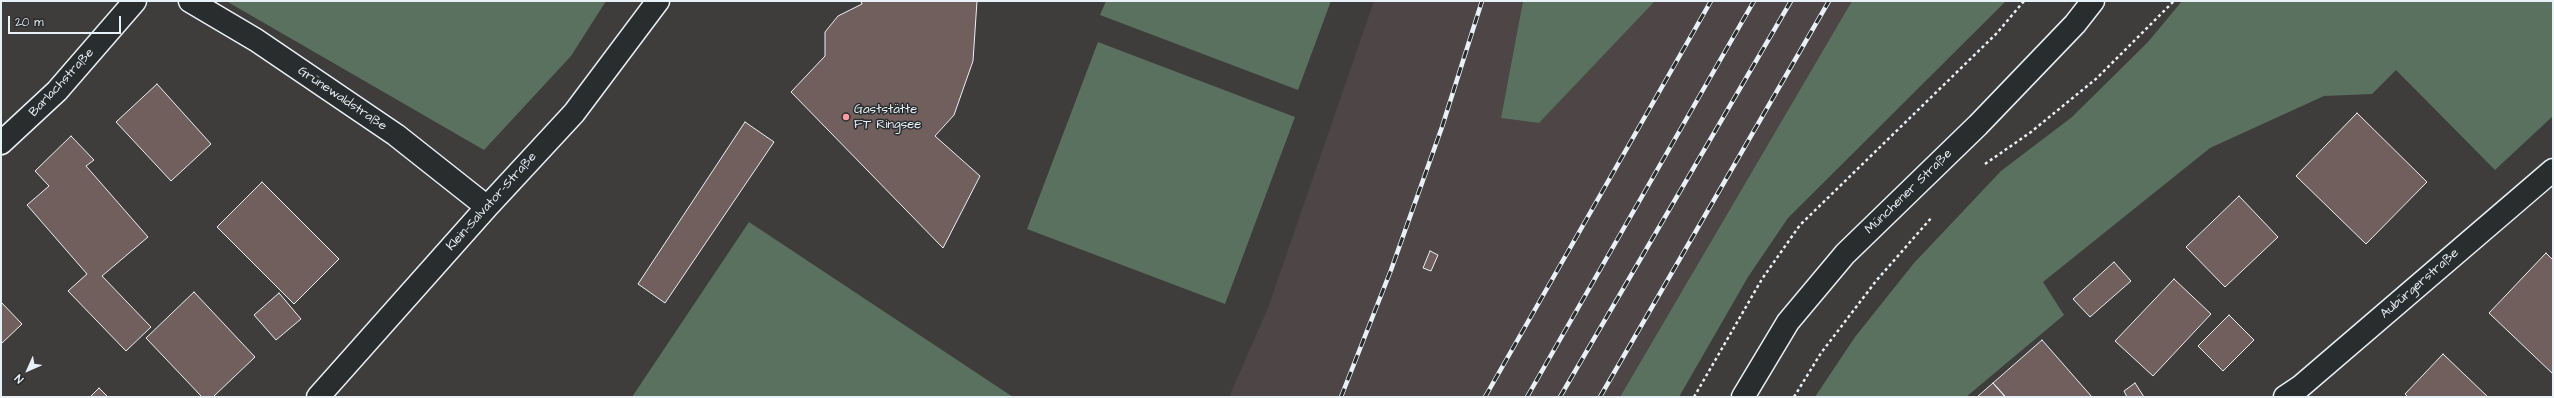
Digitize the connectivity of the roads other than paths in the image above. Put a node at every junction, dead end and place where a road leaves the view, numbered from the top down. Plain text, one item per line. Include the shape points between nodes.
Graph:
1 (135, 1) edge
2 (190, 1) edge
3 (658, 1) edge
4 (2093, 1) edge
5 (1, 143) edge
6 (2553, 170) edge
7 (487, 206) junction
8 (318, 397) edge
9 (1743, 397) edge
10 (2286, 397) edge

1 - 5 street, Barlachstraße via 57,91
2 - 7 street, Grünewaldstraße via 256,40 389,131
3 - 7 street, Klein-Salvator-Straße via 574,113
4 - 9 street, Münchener Straße via 2075,24 1978,125 1845,254 1788,322
6 - 10 street, Aubürgerstraße
7 - 8 street, Klein-Salvator-Straße

